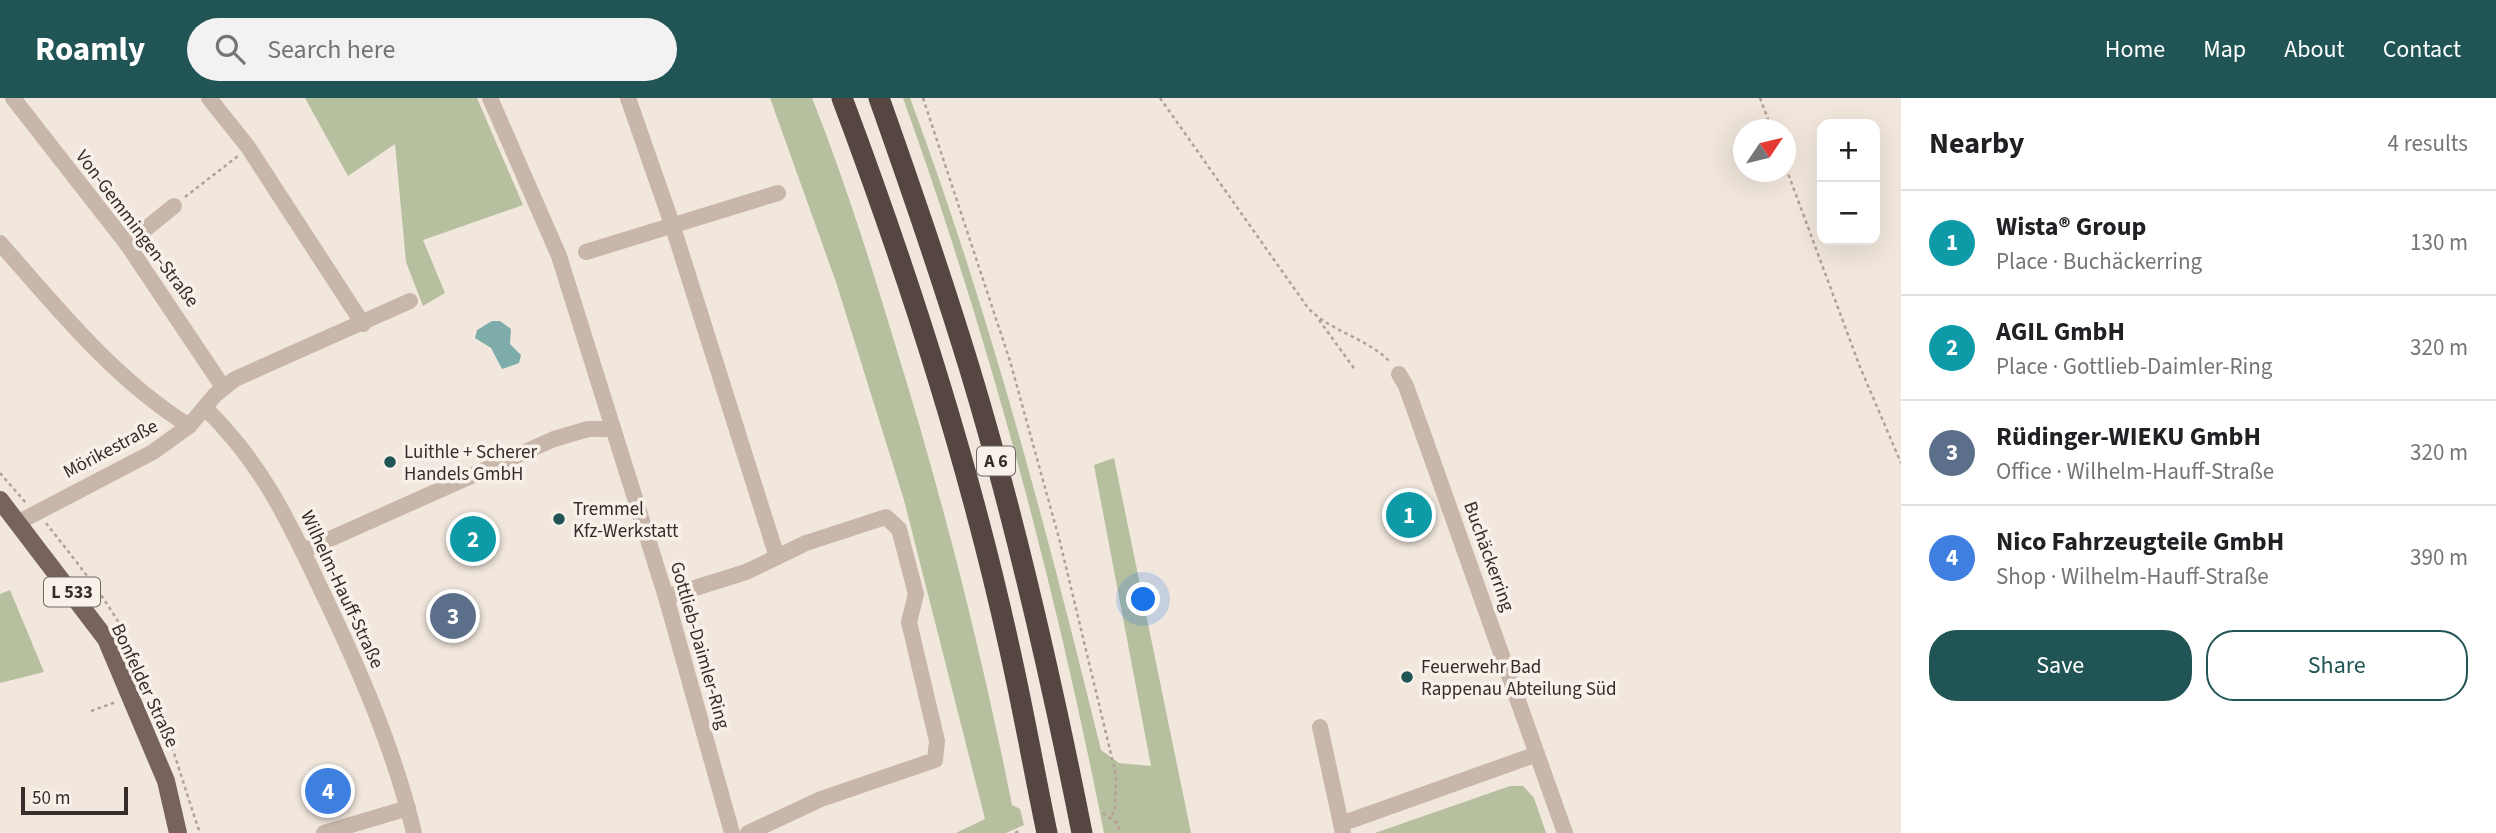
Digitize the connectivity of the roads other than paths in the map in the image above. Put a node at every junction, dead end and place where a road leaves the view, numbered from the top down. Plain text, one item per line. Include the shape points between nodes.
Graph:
1 (13, 98) edge
2 (209, 98) edge
3 (490, 98) edge
4 (628, 98) edge
5 (842, 98) edge
6 (879, 98) edge
7 (778, 193) dead end
8 (174, 206) road end
9 (672, 224) junction
10 (0, 243) edge
11 (127, 244) junction
12 (586, 252) dead end
13 (410, 302) dead end
14 (363, 324) junction
15 (1399, 374) road end
16 (223, 387) junction
17 (205, 408) junction
18 (189, 426) junction
19 (613, 429) junction
20 (0, 500) edge
21 (17, 523) junction
22 (303, 551) junction
23 (777, 557) junction
24 (666, 597) junction
25 (1320, 727) dead end
26 (1537, 754) junction
27 (408, 808) junction
28 (1342, 828) edge
29 (178, 833) edge
30 (324, 833) edge
31 (414, 833) edge
32 (732, 833) edge
33 (747, 833) edge
34 (1046, 833) edge
35 (1082, 833) edge
36 (1565, 833) edge

1 - 11 street, Von-Gemmingen-Straße
2 - 14 street via 248,147
3 - 19 street, Gottlieb-Daimler-Ring via 559,256
4 - 9 street
5 - 34 highway, A 6 via 912,298 962,467 1009,644
6 - 35 highway, A 6 via 993,449 1045,655
7 - 9 street
8 - 11 street
9 - 12 street
9 - 23 street
10 - 18 street via 88,343 148,397
11 - 16 street, Von-Gemmingen-Straße
13 - 14 street, Mörikestraße
14 - 16 street, Mörikestraße
15 - 26 street, Buchäckerring
16 - 17 street, Mörikestraße
17 - 18 street, Mörikestraße
17 - 22 street, Wilhelm-Hauff-Straße via 254,463
18 - 21 street, Mörikestraße via 153,452
19 - 22 street via 588,429 554,439
19 - 24 street, Gottlieb-Daimler-Ring
20 - 21 main road, Bonfelder Straße / L 533
21 - 29 main road, Bonfelder Straße / L 533 via 106,639 166,781
22 - 27 street, Wilhelm-Hauff-Straße via 357,667
23 - 24 street via 746,572
23 - 33 street via 850,526 886,517 899,529 916,594 909,622 937,741 935,760 821,799
24 - 32 street, Gottlieb-Daimler-Ring
25 - 28 street
26 - 28 street
26 - 36 street, Buchäckerring
27 - 30 street
27 - 31 street, Wilhelm-Hauff-Straße

